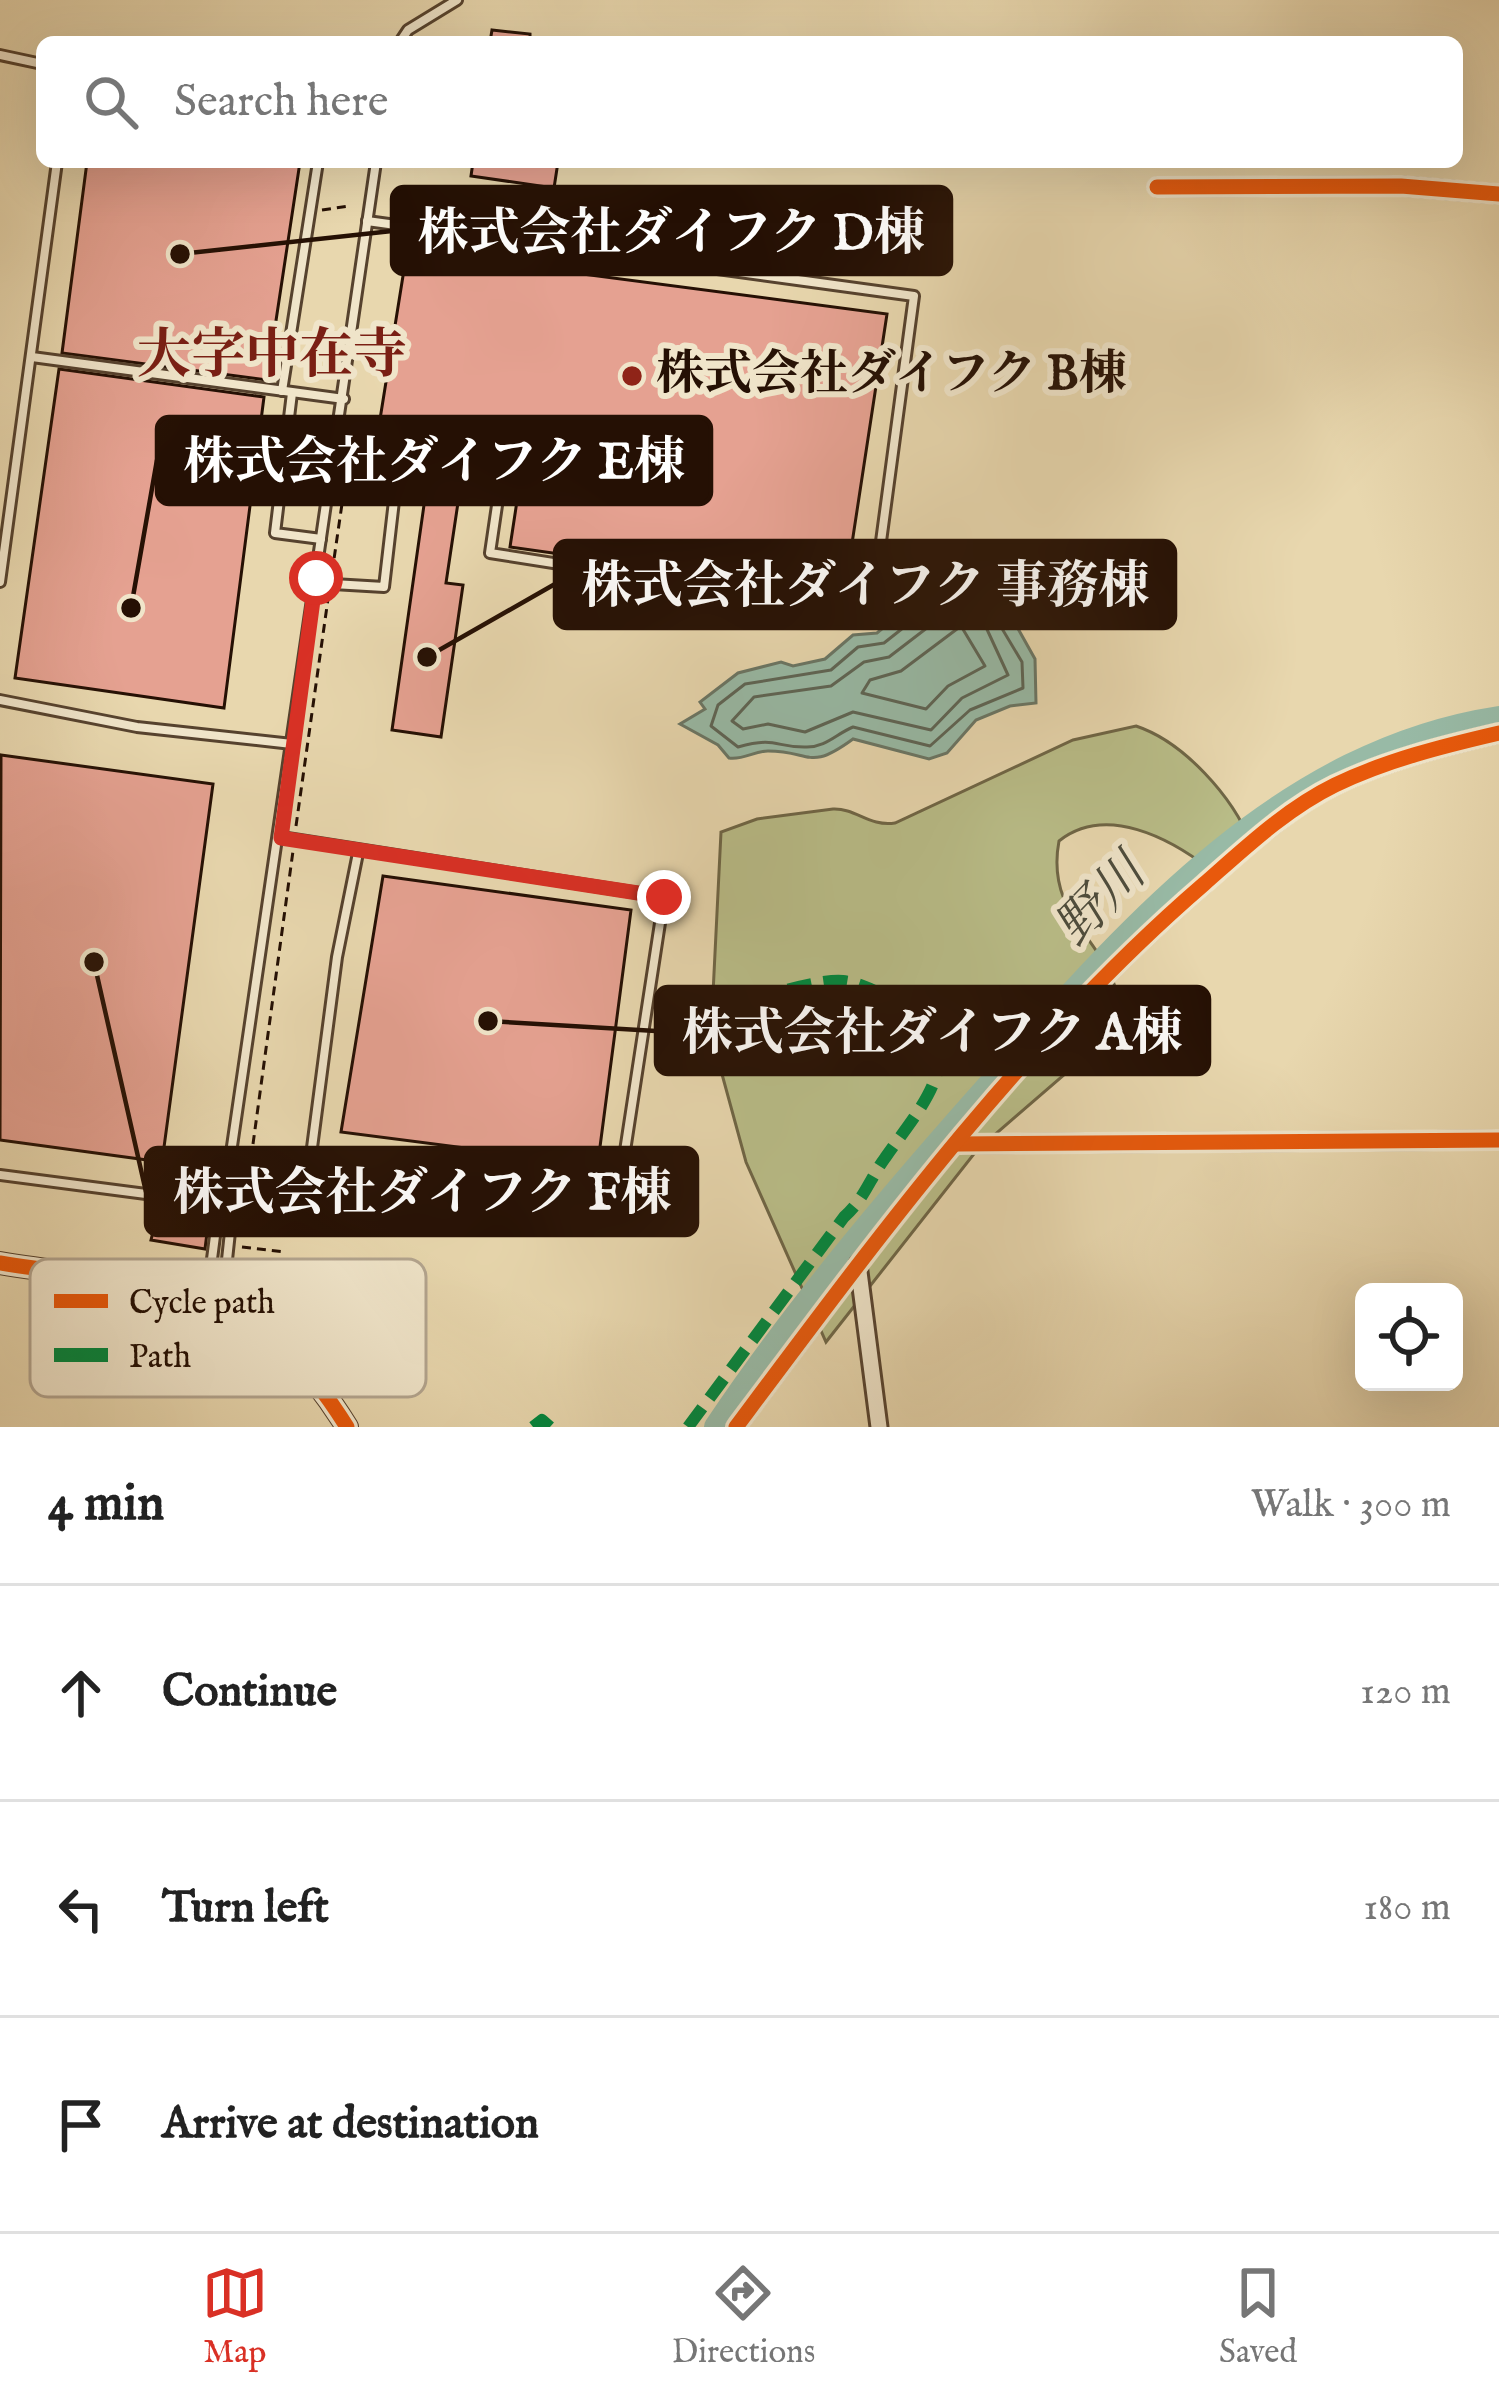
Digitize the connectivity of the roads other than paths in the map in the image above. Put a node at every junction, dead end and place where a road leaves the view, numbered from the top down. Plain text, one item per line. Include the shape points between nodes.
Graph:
1 (457, 0) edge
2 (404, 36) edge
3 (0, 55) edge
4 (36, 63) edge
5 (57, 168) edge
6 (317, 168) edge
7 (375, 168) edge
8 (1156, 187) dead end
9 (1499, 194) edge
10 (368, 220) junction
11 (32, 357) junction
12 (288, 392) junction
13 (344, 399) junction
14 (331, 472) junction
15 (397, 475) junction
16 (322, 539) junction
17 (0, 582) edge
18 (316, 583) junction
19 (0, 700) edge
20 (1499, 733) edge
21 (292, 743) junction
22 (281, 838) junction
23 (358, 853) junction
24 (1499, 1140) edge
25 (958, 1144) junction
26 (231, 1159) junction
27 (310, 1162) junction
28 (0, 1175) edge
29 (230, 1178) junction
30 (212, 1259) edge
31 (227, 1259) edge
32 (0, 1263) edge
33 (859, 1264) junction
34 (30, 1268) edge
35 (328, 1397) edge
36 (346, 1427) edge
37 (736, 1427) edge
38 (879, 1427) edge

1 - 2 lane
3 - 4 lane
5 - 11 lane
6 - 12 lane
7 - 10 lane
8 - 9 street
10 - 13 lane
10 - 15 lane via 914,296 880,549 800,602 490,553 500,485
11 - 12 lane
11 - 17 lane
12 - 13 lane
12 - 16 lane via 275,533
13 - 14 lane
14 - 15 lane
14 - 16 lane
15 - 18 lane via 385,587
16 - 18 lane
18 - 21 lane
19 - 21 lane via 116,724
20 - 25 street via 1334,785 1268,829 1104,976
21 - 22 lane
22 - 23 lane
22 - 26 lane
23 - 27 lane
23 - 27 lane via 664,897 634,1097 619,1190 607,1199
24 - 25 street
25 - 33 street
26 - 27 lane
26 - 28 lane via 193,1160 146,1194
26 - 29 lane
29 - 30 lane
29 - 31 lane
32 - 34 street
33 - 37 street
33 - 38 street
35 - 36 street

